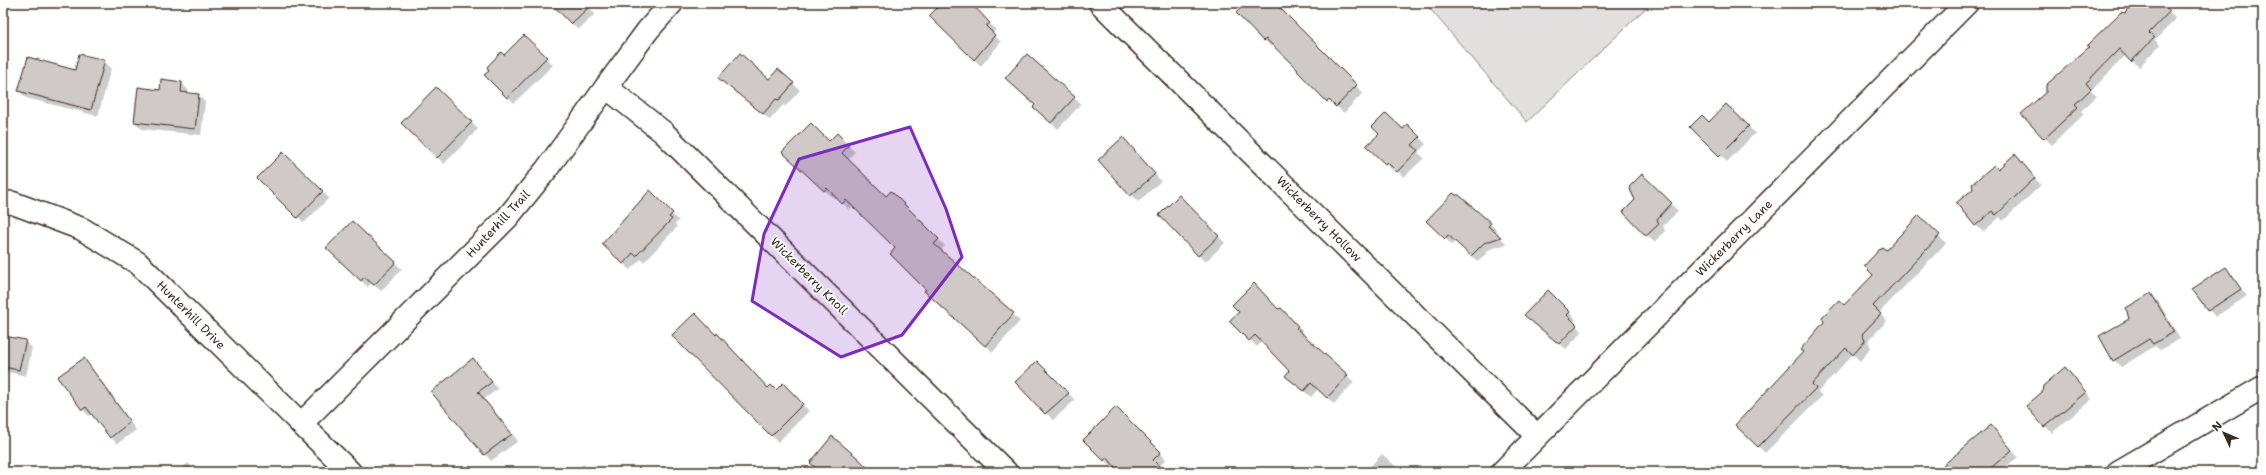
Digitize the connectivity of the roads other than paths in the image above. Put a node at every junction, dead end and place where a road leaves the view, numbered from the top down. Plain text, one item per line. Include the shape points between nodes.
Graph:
1 (672, 3) edge
2 (1100, 3) edge
3 (1967, 3) edge
4 (606, 87) junction
5 (3, 202) edge
6 (2263, 387) edge
7 (301, 424) junction
8 (1537, 436) junction
9 (350, 472) edge
10 (1006, 472) edge
11 (1502, 472) edge
12 (2118, 472) edge

1 - 4 street, Hunterhill Trail via 648,30
2 - 8 street, Wickerberry Hollow
3 - 8 street, Wickerberry Lane
4 - 7 street, Hunterhill Trail via 546,170 507,218
4 - 10 street, Wickerberry Knoll via 663,132
5 - 7 street, Hunterhill Drive via 13,203 82,229 138,263
6 - 12 street
7 - 9 street, Hunterhill Drive
8 - 11 street, Wickerberry Lane

